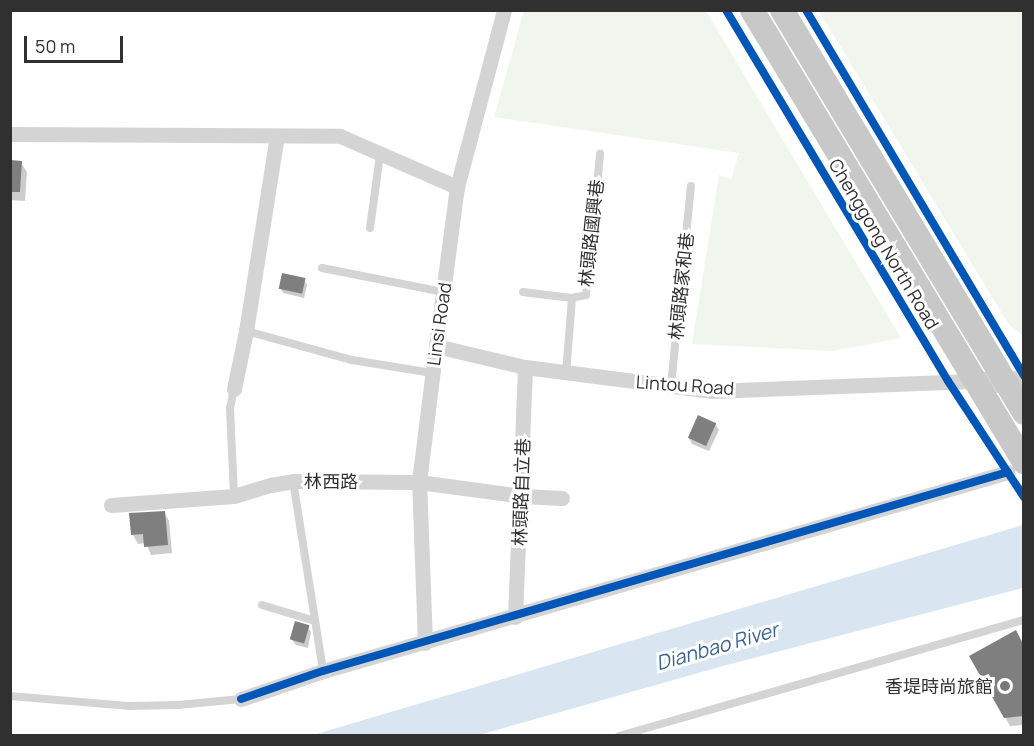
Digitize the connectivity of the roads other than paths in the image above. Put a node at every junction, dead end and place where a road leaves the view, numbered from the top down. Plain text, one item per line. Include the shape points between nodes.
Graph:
1 (504, 10) edge
2 (726, 10) edge
3 (752, 10) edge
4 (782, 10) edge
5 (806, 10) edge
6 (10, 134) edge
7 (277, 136) junction
8 (600, 154) dead end
9 (380, 155) junction
10 (691, 186) dead end
11 (458, 187) junction
12 (370, 228) dead end
13 (322, 268) dead end
14 (523, 291) dead end
15 (443, 292) junction
16 (572, 298) junction
17 (246, 331) junction
18 (436, 346) junction
19 (525, 367) junction
20 (432, 373) junction
21 (566, 374) junction
22 (1017, 380) edge
23 (948, 381) junction
24 (973, 381) junction
25 (671, 386) junction
26 (234, 389) joint
27 (1023, 413) edge
28 (1016, 467) edge
29 (292, 481) junction
30 (419, 482) junction
31 (1021, 493) edge
32 (234, 496) junction
33 (522, 496) junction
34 (562, 498) dead end
35 (111, 505) dead end
36 (262, 605) dead end
37 (515, 617) junction
38 (1023, 620) edge
39 (315, 621) junction
40 (425, 643) junction
41 (323, 671) junction
42 (10, 696) edge
43 (241, 699) joint
44 (619, 735) edge

1 - 11 street, Linsi Road
2 - 23 lane, Chenggong North Road
3 - 24 main road, Chenggong North Road
4 - 22 main road, Chenggong North Road
5 - 22 lane, Chenggong North Road
6 - 7 street
7 - 9 street via 340,136
7 - 17 street
8 - 16 lane, 林頭路國興巷 via 586,295
9 - 11 street
9 - 12 lane
10 - 25 lane, 林頭路家和巷
11 - 15 street, Linsi Road
13 - 15 lane
14 - 16 lane
15 - 18 street, Linsi Road
16 - 21 lane, 林頭路國興巷
17 - 20 lane via 352,360
17 - 26 street
18 - 19 street, Lintou Road
18 - 20 street, Linsi Road
19 - 21 street, Lintou Road
19 - 33 street, 林頭路自立巷
20 - 30 street, Linsi Road
21 - 25 street, Lintou Road
22 - 24 street
22 - 27 main road, Chenggong North Road
23 - 24 street, Lintou Road
23 - 25 street, Lintou Road via 712,391
23 - 28 lane, Chenggong North Road
24 - 28 main road, Chenggong North Road
26 - 32 lane via 230,408
28 - 31 lane, Chenggong North Road
28 - 37 street
29 - 30 street, 林西路
29 - 32 street
29 - 39 lane, 林西路
30 - 33 street, 林西路
30 - 40 street, Linsi Road
32 - 35 street
33 - 34 street, 林西路
33 - 37 street, 林頭路自立巷
36 - 39 lane
37 - 40 street
38 - 44 lane
39 - 41 lane, 林西路
40 - 41 street
41 - 43 street
42 - 43 lane via 128,706

